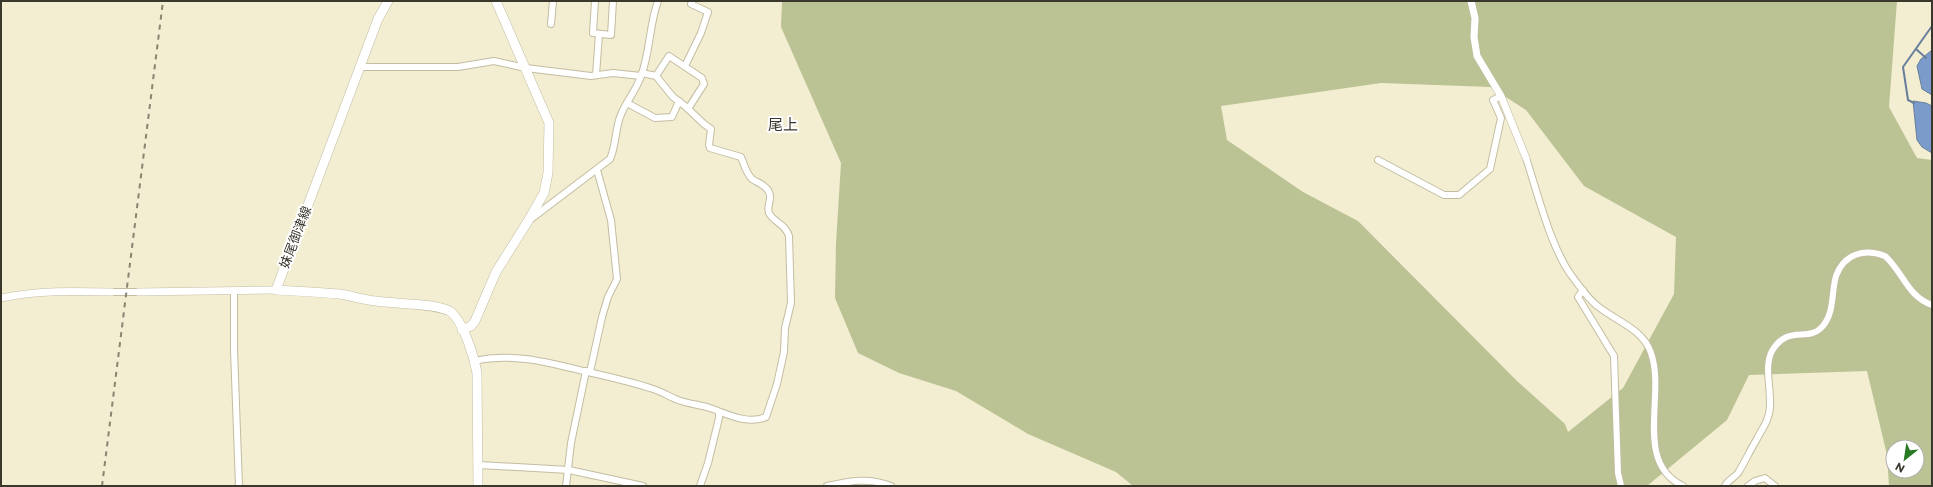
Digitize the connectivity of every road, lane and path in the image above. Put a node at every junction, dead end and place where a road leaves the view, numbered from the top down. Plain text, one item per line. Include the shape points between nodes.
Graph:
1 (388, 1) edge
2 (496, 1) edge
3 (553, 1) edge
4 (595, 1) edge
5 (613, 1) edge
6 (658, 1) edge
7 (692, 1) edge
8 (1472, 1) edge
9 (551, 24) dead end
10 (599, 34) junction
11 (685, 66) junction
12 (360, 67) junction
13 (526, 68) junction
14 (596, 75) junction
15 (642, 75) junction
16 (656, 76) junction
17 (1501, 96) junction
18 (679, 101) junction
19 (627, 103) junction
20 (688, 109) junction
21 (1526, 158) joint
22 (1378, 160) dead end
23 (597, 170) junction
24 (528, 221) junction
25 (276, 290) junction
26 (1583, 290) junction
27 (234, 291) junction
28 (112, 292) joint
29 (138, 292) joint
30 (1, 298) edge
31 (1932, 305) edge
32 (462, 330) junction
33 (474, 361) junction
34 (588, 372) junction
35 (719, 412) junction
36 (479, 465) junction
37 (569, 470) junction
38 (240, 486) edge
39 (478, 486) edge
40 (566, 486) edge
41 (643, 486) edge
42 (700, 486) edge
43 (827, 486) edge
44 (891, 486) edge
45 (1621, 486) edge
46 (1683, 486) edge
47 (1725, 486) edge
48 (1748, 486) edge
49 (1775, 486) edge

1 - 12 main road, 妹尾御津線 via 378,19
2 - 13 main road
3 - 9 street
4 - 10 street via 593,33
5 - 10 street via 611,34
6 - 15 street
7 - 11 street via 691,4 708,12
8 - 17 street via 1475,18 1474,38 1478,56
10 - 14 street
11 - 16 street via 669,56
11 - 20 street via 704,82
12 - 13 street via 458,67 494,61
12 - 25 main road, 妹尾御津線
13 - 14 street
13 - 24 main road via 546,113 550,129 546,185
14 - 15 street
15 - 16 street
15 - 19 street
16 - 18 street
17 - 21 street
17 - 22 street via 1493,100 1501,118 1490,169 1459,195 1444,195
18 - 19 street via 672,116 655,118
18 - 20 street
19 - 23 street via 620,116 610,159
20 - 35 street via 711,129 710,148 738,155 748,174 770,193 769,213 786,229 789,236 791,303 777,384 766,417 748,420
21 - 26 street via 1564,266
23 - 24 street
23 - 34 street via 610,220 617,279 608,297
24 - 32 main road via 496,272 475,321
25 - 27 street
25 - 32 main road via 341,294 376,302 440,307 451,312
26 - 45 street via 1578,297 1614,356 1617,458
26 - 46 street via 1594,304 1632,329 1651,351 1655,364 1654,438 1657,459 1668,476
27 - 29 street
27 - 38 street via 234,357
28 - 29 street
28 - 30 street via 61,291 24,293
31 - 47 street via 1914,295 1885,256 1861,252 1850,257 1836,277 1831,311 1825,324 1813,333 1786,337 1773,350 1769,364 1768,417 1738,473
32 - 33 main road
33 - 34 street via 492,357 513,357 547,361
33 - 36 main road via 478,399
34 - 35 street via 641,385 680,401
34 - 37 street via 571,443
35 - 42 street via 708,463
36 - 37 street
36 - 39 main road
37 - 40 street
37 - 41 street
43 - 44 street via 862,479
48 - 49 street via 1765,478

